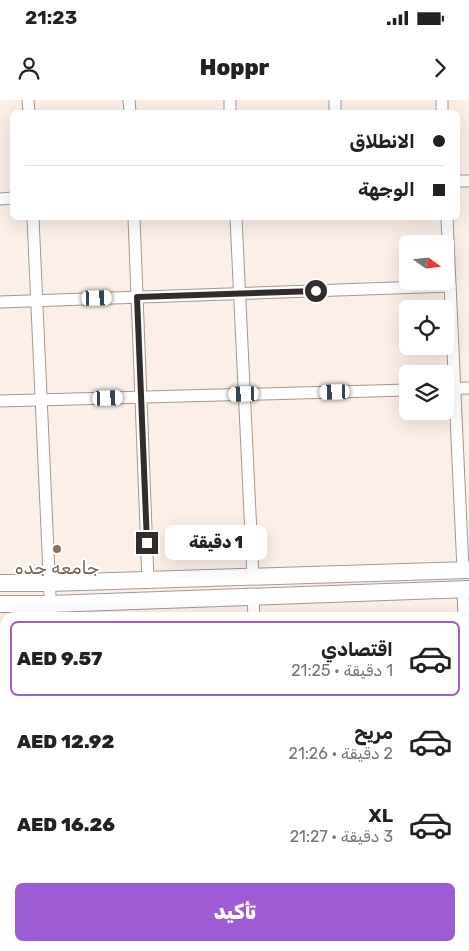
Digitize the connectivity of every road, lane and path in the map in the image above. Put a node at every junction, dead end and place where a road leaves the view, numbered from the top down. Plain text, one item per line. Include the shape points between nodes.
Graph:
1 (34, 220) edge
2 (134, 220) edge
3 (236, 220) edge
4 (447, 220) edge
5 (448, 235) edge
6 (399, 288) edge
7 (450, 290) edge
8 (239, 294) junction
9 (137, 297) junction
10 (37, 300) junction
11 (0, 302) edge
12 (450, 365) edge
13 (469, 388) edge
14 (454, 389) edge
15 (399, 390) edge
16 (244, 394) junction
17 (141, 397) junction
18 (41, 400) junction
19 (0, 401) edge
20 (453, 420) edge
21 (466, 570) edge
22 (252, 577) junction
23 (148, 580) junction
24 (0, 583) edge
25 (49, 583) junction
26 (466, 589) edge
27 (253, 596) junction
28 (0, 604) edge
29 (50, 611) edge
30 (254, 612) edge
31 (464, 612) edge

1 - 10 street
2 - 9 street
3 - 8 street
4 - 5 street
6 - 8 street
7 - 12 street
8 - 9 street
8 - 16 street
9 - 10 street
9 - 17 street
10 - 11 street
10 - 18 street
13 - 14 street
15 - 16 street
16 - 17 street
16 - 22 street
17 - 18 street
17 - 23 street
18 - 19 street
18 - 25 street
20 - 21 street
21 - 22 street
22 - 23 street
23 - 25 street
24 - 25 street
25 - 29 street
26 - 27 street
26 - 31 street
27 - 29 street
27 - 30 street
28 - 29 street

